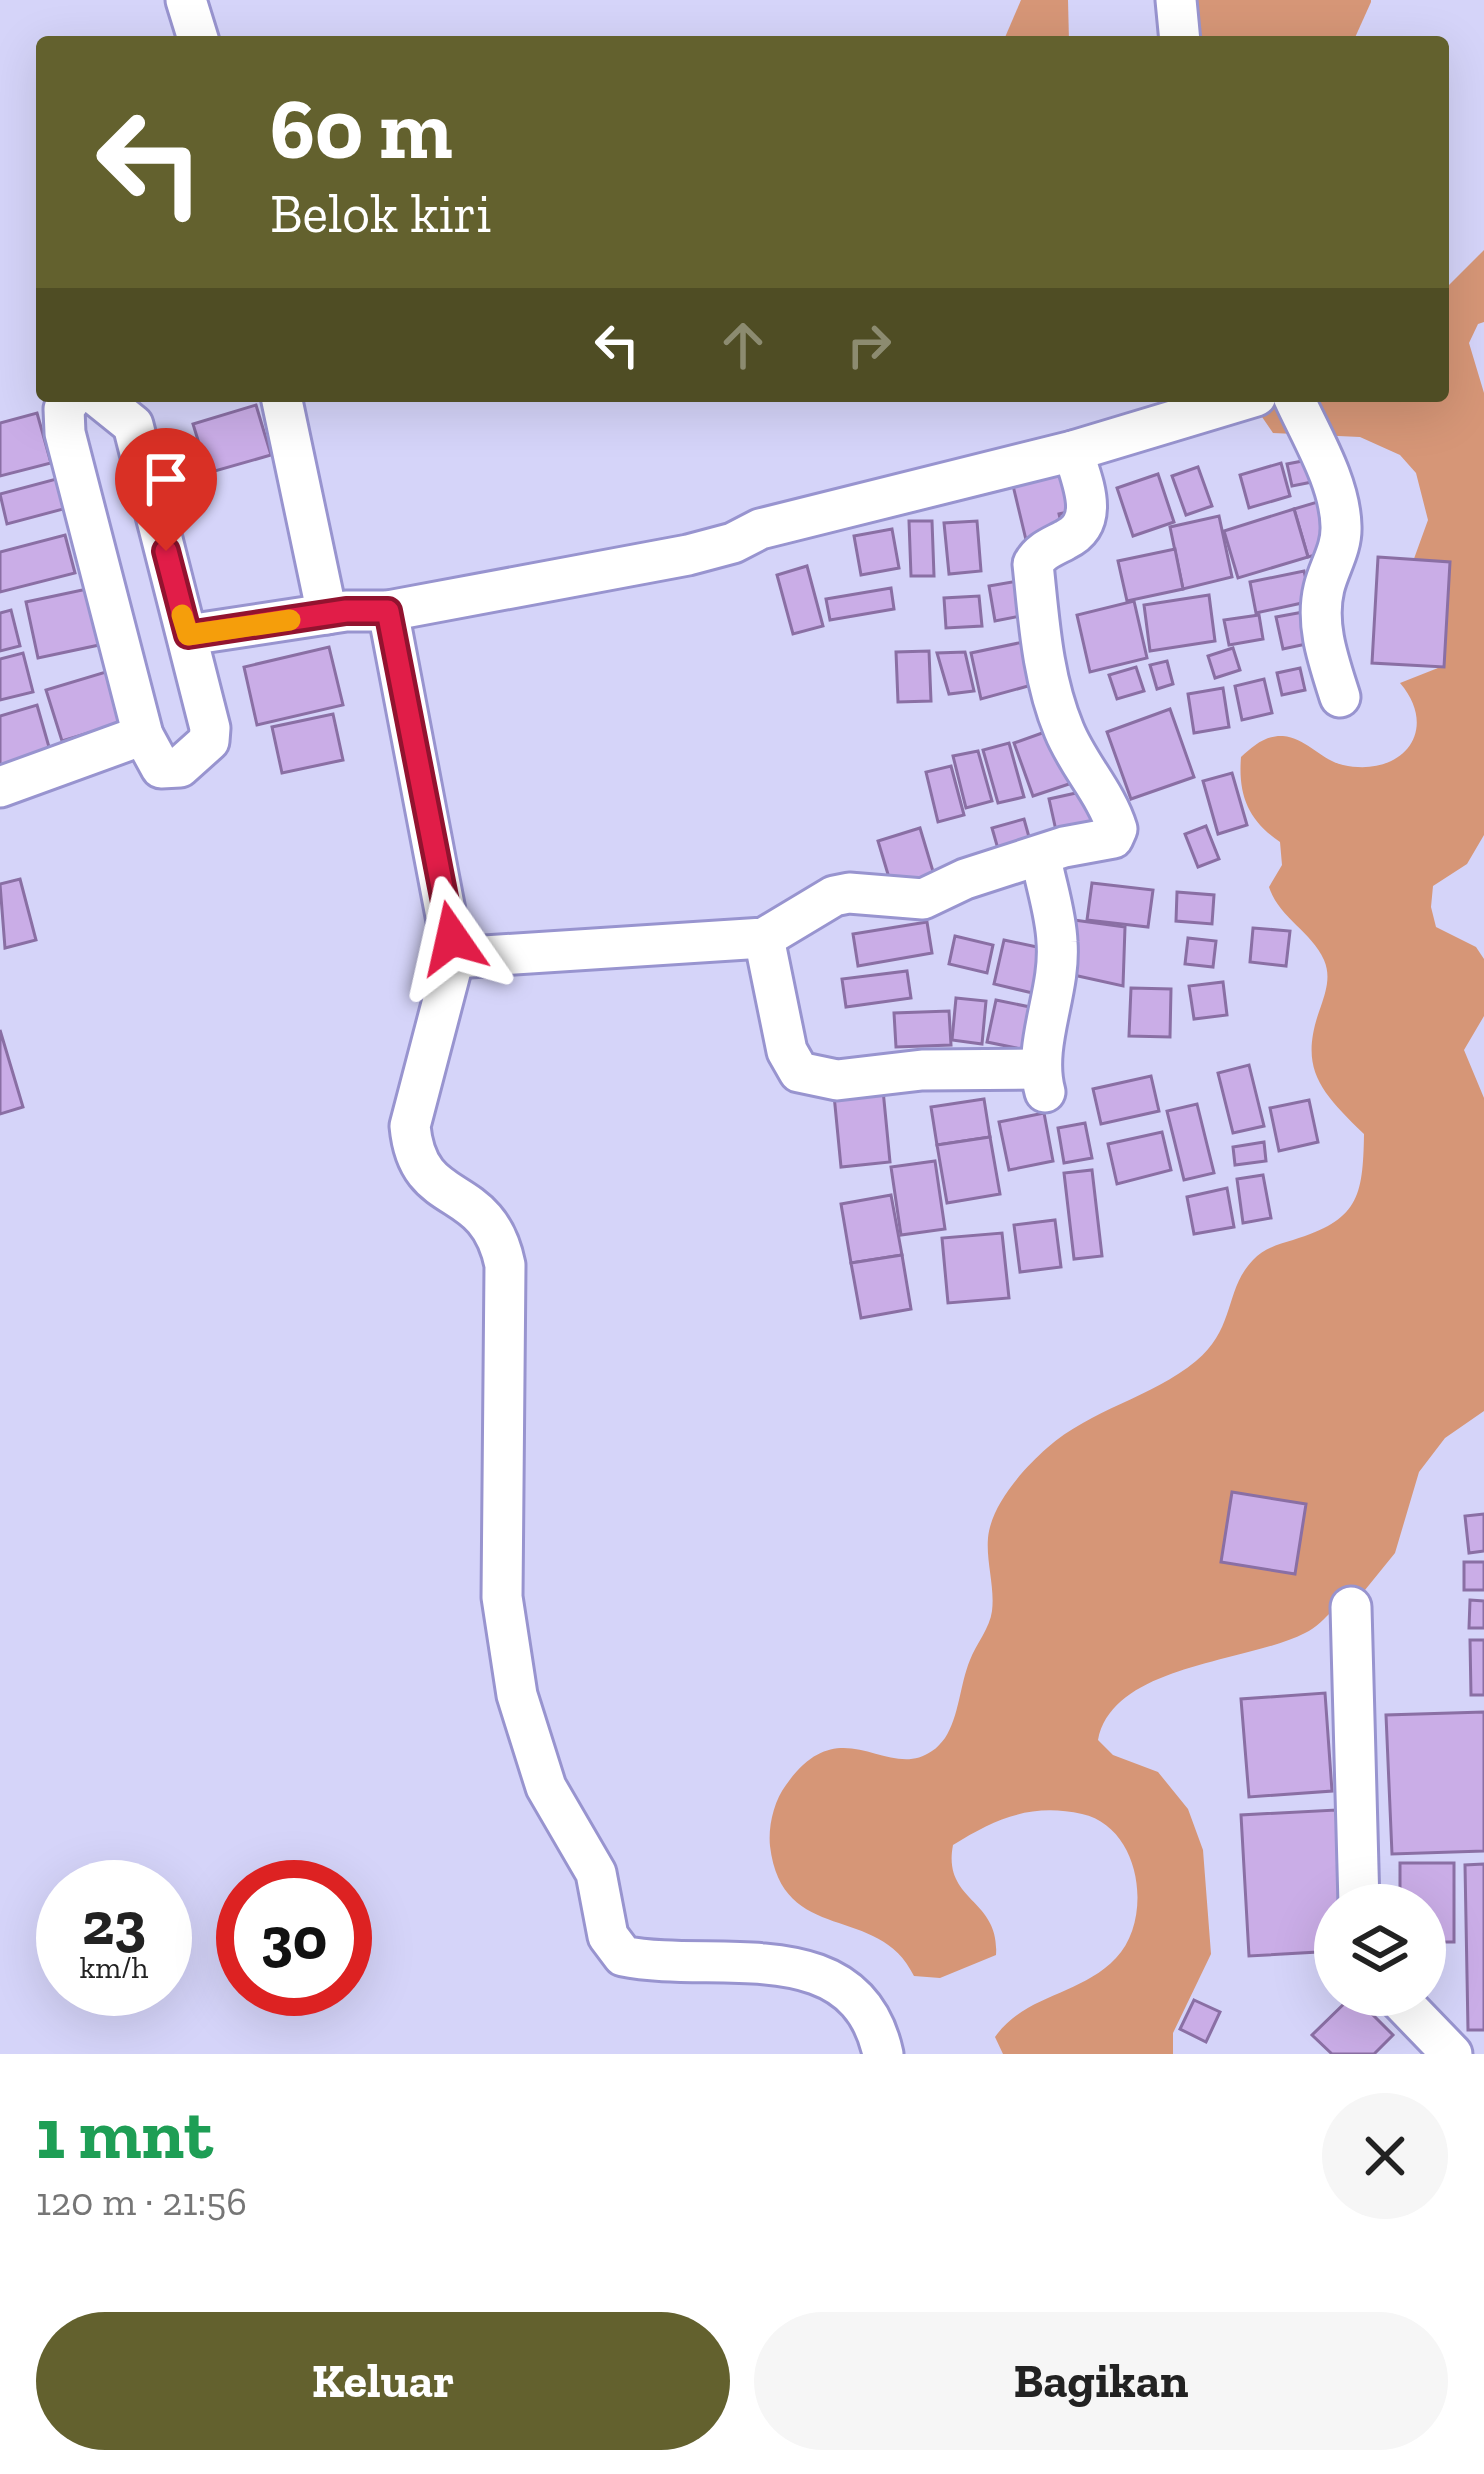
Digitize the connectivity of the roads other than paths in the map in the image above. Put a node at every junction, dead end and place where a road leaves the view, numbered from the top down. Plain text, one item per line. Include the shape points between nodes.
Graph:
1 (186, 0) edge
2 (1176, 0) edge
3 (197, 36) edge
4 (1179, 36) edge
5 (69, 402) edge
6 (105, 402) edge
7 (282, 402) edge
8 (1228, 402) edge
9 (1296, 402) edge
10 (1073, 451) junction
11 (388, 611) junction
12 (327, 614) junction
13 (188, 635) junction
14 (1340, 697) dead end
15 (143, 735) junction
16 (0, 787) edge
17 (1041, 858) junction
18 (764, 938) junction
19 (454, 958) junction
20 (1351, 1607) dead end
21 (1358, 1884) edge
22 (1415, 2016) edge
23 (883, 2054) edge
24 (1452, 2054) edge

1 - 3 street
2 - 4 street
5 - 15 street via 64,433
6 - 13 street via 133,425
7 - 12 street
8 - 10 street
9 - 14 street via 1341,523 1322,600 1323,640
10 - 11 street via 688,554
10 - 17 street via 1086,521 1033,563 1042,643 1063,728 1117,829 1109,841
11 - 12 street
11 - 19 street
12 - 13 street
13 - 15 street via 209,741 180,767 161,768
15 - 16 street
17 - 18 street via 923,899 833,896
17 - 18 street via 1058,944 1042,1080 922,1070 837,1080 799,1072
18 - 19 street
19 - 23 street via 410,1126 412,1149 430,1180 478,1208 506,1265 502,1597 517,1695 546,1787 596,1873 608,1936 623,1955 815,1972 859,1999
20 - 21 street
22 - 24 street

